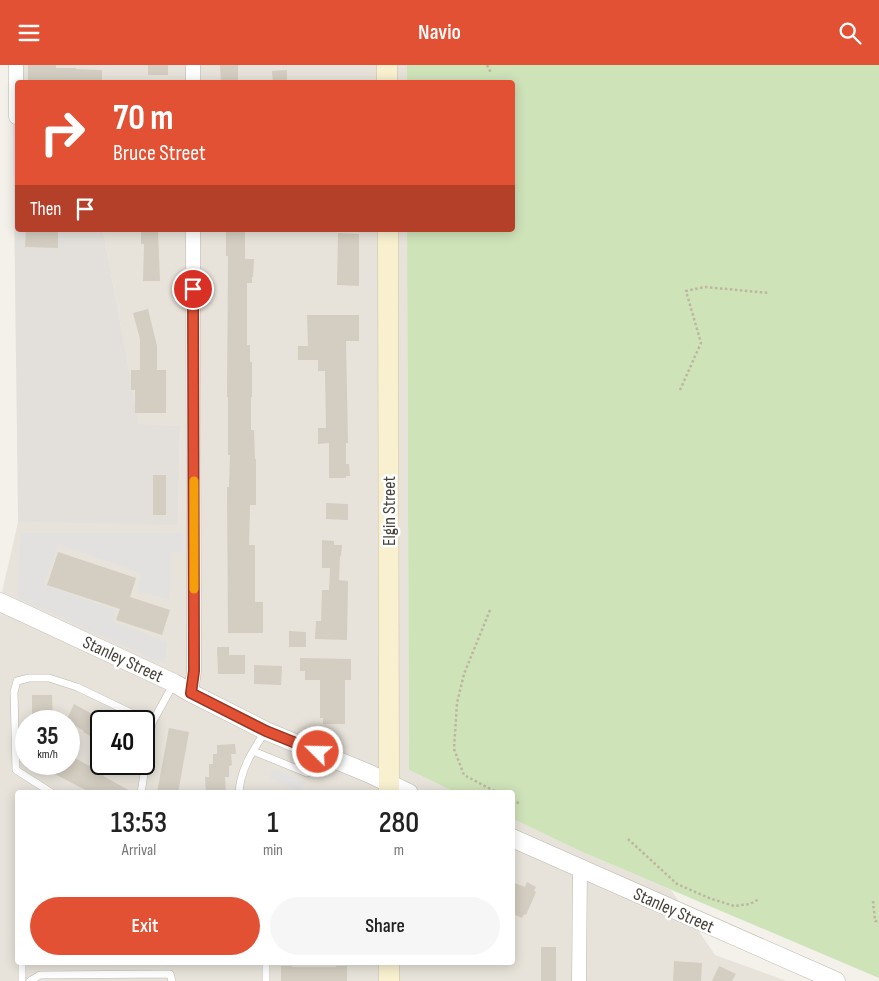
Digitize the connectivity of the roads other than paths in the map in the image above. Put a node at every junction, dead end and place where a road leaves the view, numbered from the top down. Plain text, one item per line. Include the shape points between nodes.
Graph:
1 (16, 65) edge
2 (193, 65) edge
3 (387, 65) edge
4 (16, 80) edge
5 (193, 80) edge
6 (388, 80) edge
7 (193, 232) edge
8 (388, 232) edge
9 (0, 602) edge
10 (174, 683) junction
11 (191, 693) junction
12 (125, 710) edge
13 (155, 718) edge
14 (266, 731) junction
15 (253, 751) junction
16 (307, 773) dead end
17 (144, 775) edge
18 (389, 788) edge
19 (47, 790) edge
20 (141, 790) edge
21 (240, 790) edge
22 (515, 839) edge
23 (580, 868) junction
24 (22, 965) edge
25 (266, 965) edge
26 (389, 965) edge
27 (22, 981) edge
28 (30, 981) edge
29 (172, 981) edge
30 (266, 981) edge
31 (389, 981) edge
32 (579, 981) edge
33 (836, 981) edge

1 - 4 street
2 - 5 street
3 - 6 main road
7 - 11 street via 194,671
8 - 18 main road, Elgin Street
9 - 10 street, Stanley Street
10 - 11 street, Stanley Street
10 - 13 lane
11 - 14 street, Stanley Street
12 - 19 lane via 77,687 49,678 18,681 14,693 16,770
14 - 15 lane
14 - 18 street, Stanley Street via 370,774
15 - 16 lane
15 - 21 lane via 240,782
17 - 20 lane
22 - 23 street, Stanley Street
23 - 32 street
23 - 33 street, Stanley Street
24 - 27 lane
25 - 30 lane
26 - 31 main road
28 - 29 lane via 40,975 170,974

